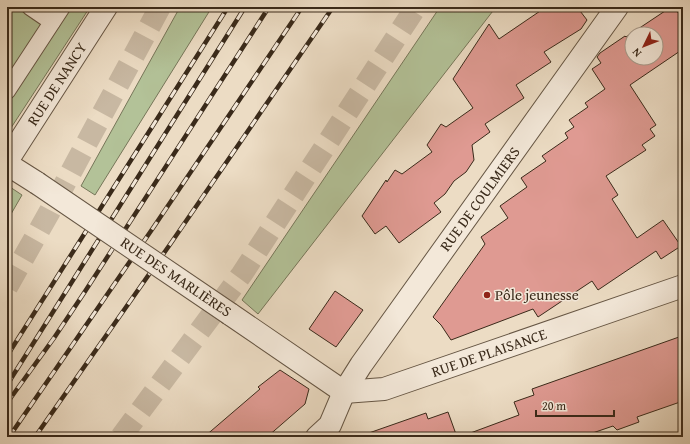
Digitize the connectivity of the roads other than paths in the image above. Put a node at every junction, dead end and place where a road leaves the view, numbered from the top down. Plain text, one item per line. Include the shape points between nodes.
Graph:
1 (30, 7) edge
2 (62, 7) edge
3 (106, 7) edge
4 (616, 7) edge
5 (52, 22) junction
6 (7, 91) edge
7 (7, 161) edge
8 (7, 164) edge
9 (683, 286) edge
10 (344, 392) junction
11 (316, 437) edge

1 - 5 lane
2 - 5 lane
3 - 7 street, RUE DE NANCY
4 - 10 street, RUE DE COULMIERS
5 - 6 lane
8 - 10 street, RUE DES MARLIÈRES, bridge
9 - 10 street, RUE DE PLAISANCE via 384,389
10 - 11 street via 330,425

